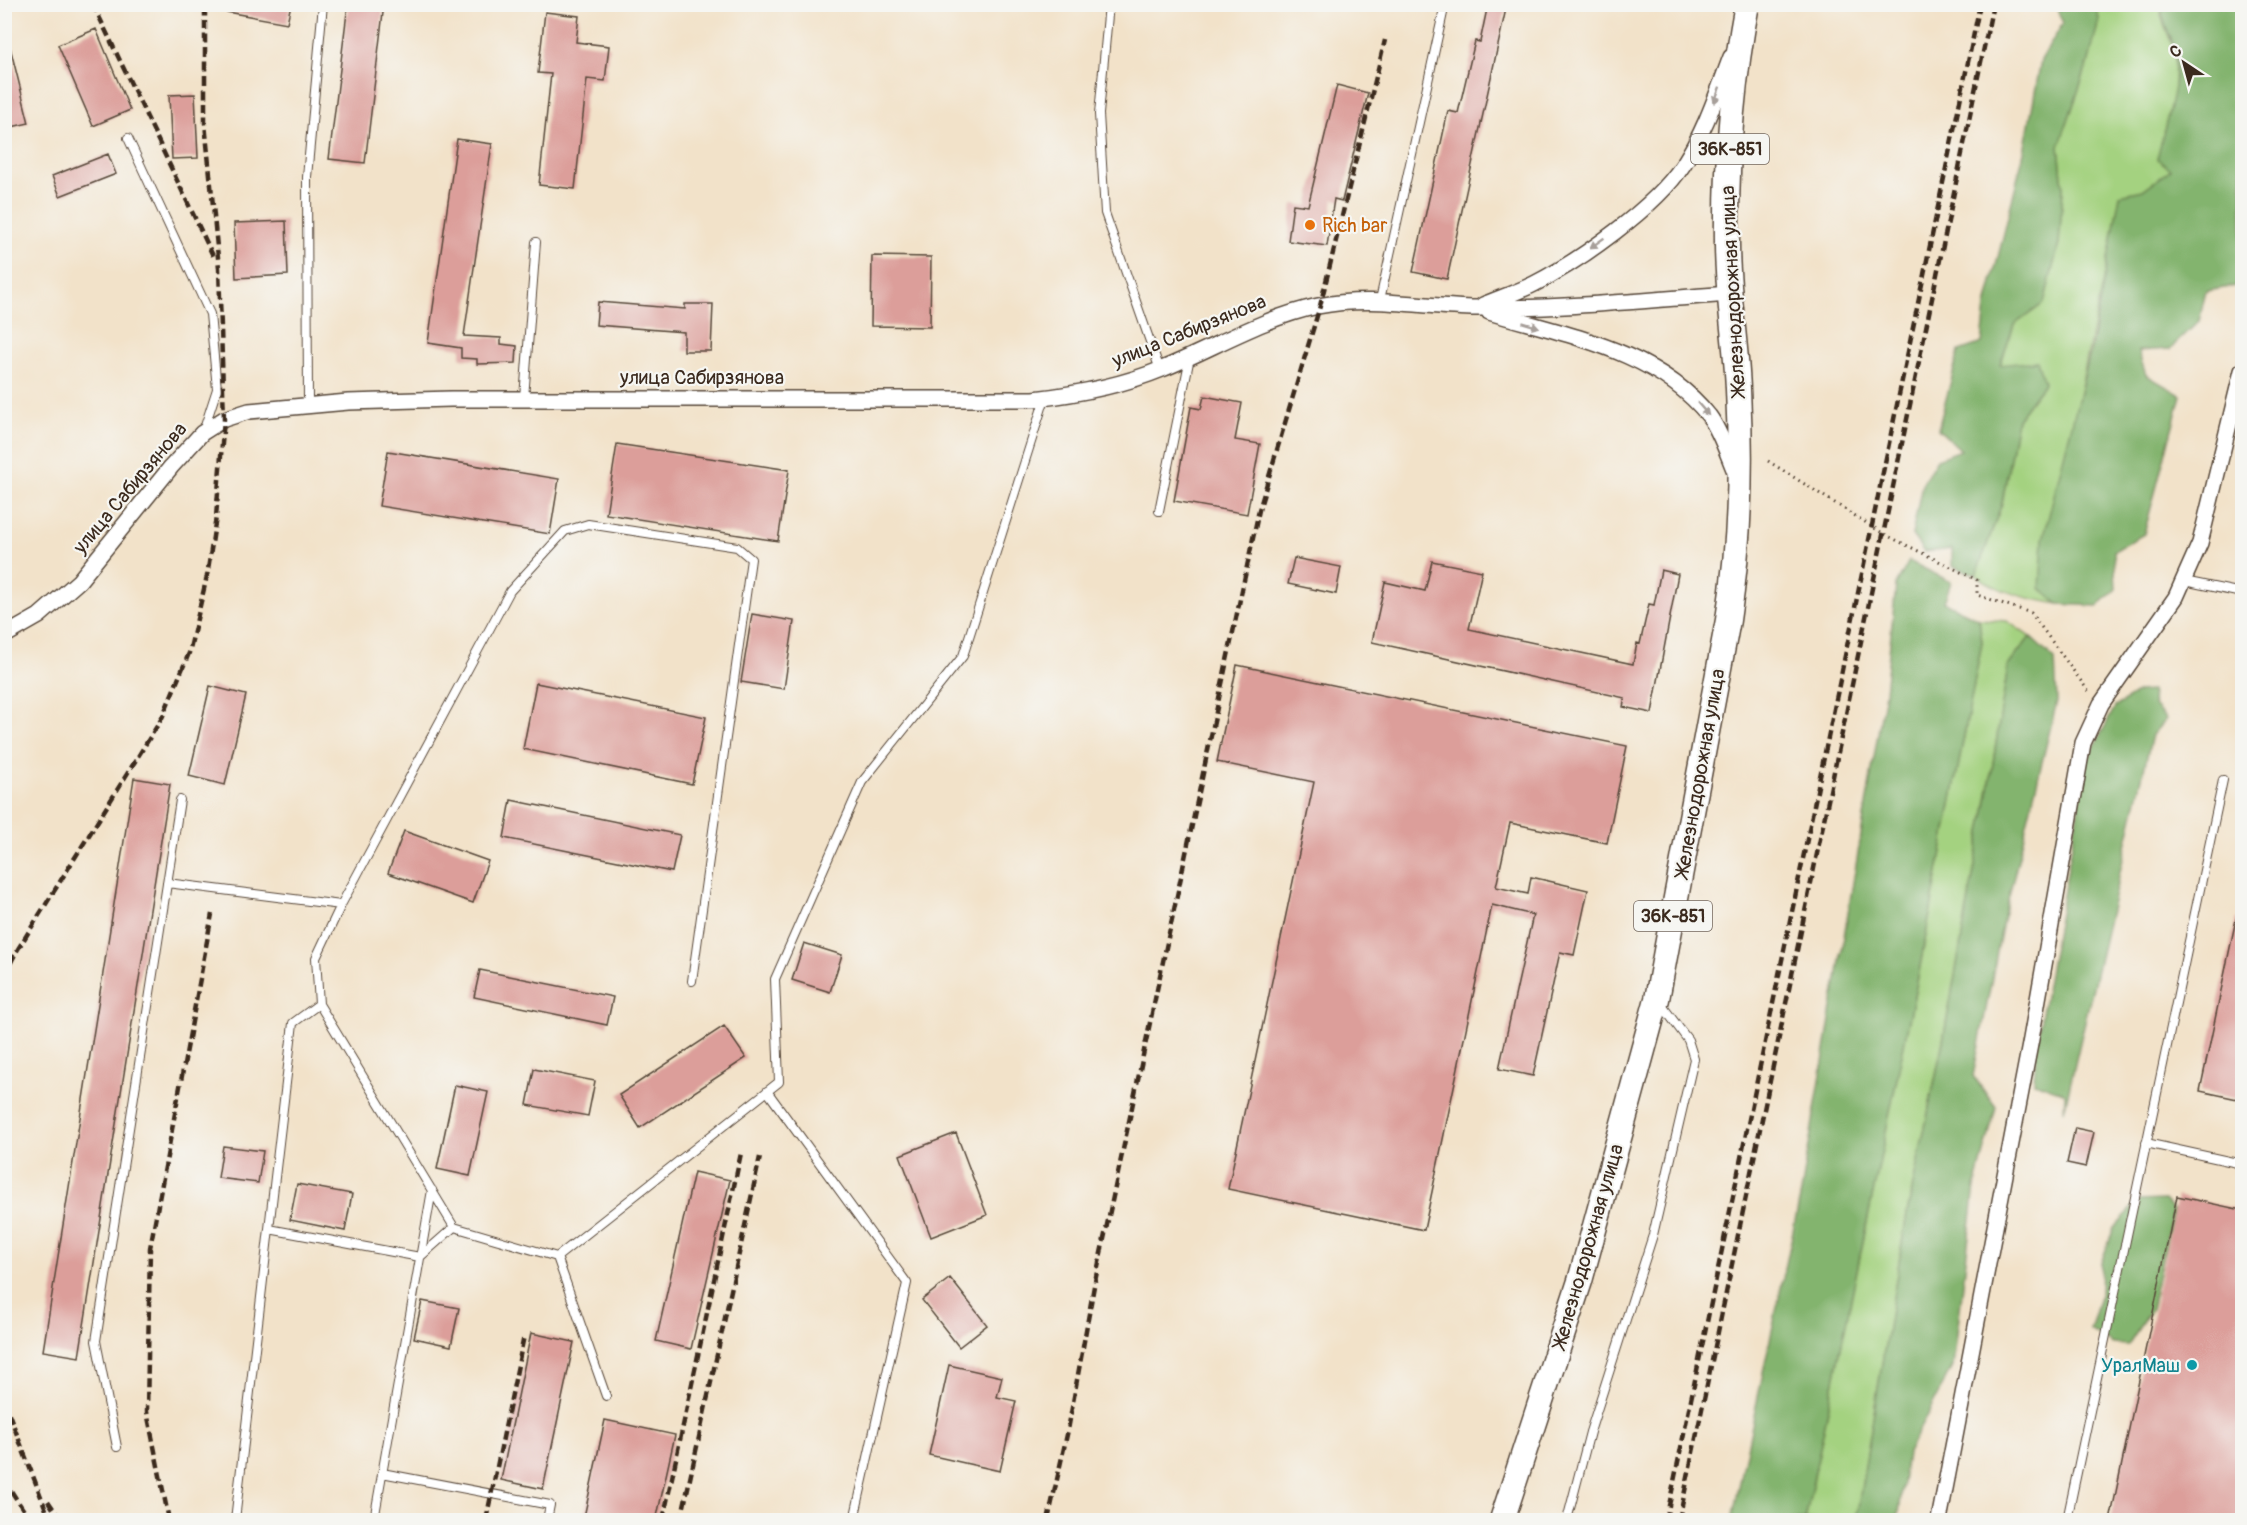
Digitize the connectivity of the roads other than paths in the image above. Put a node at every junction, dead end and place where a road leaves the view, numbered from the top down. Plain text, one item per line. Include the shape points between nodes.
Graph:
1 (323, 4) edge
2 (1109, 4) edge
3 (1445, 4) edge
4 (1746, 12) edge
5 (128, 138) dead end
6 (536, 242) dead end
7 (1730, 294) junction
8 (1380, 300) junction
9 (1475, 308) junction
10 (1190, 357) junction
11 (1161, 370) junction
12 (2242, 371) edge
13 (524, 398) junction
14 (1045, 398) junction
15 (308, 406) junction
16 (202, 433) junction
17 (1741, 484) junction
18 (1159, 511) dead end
19 (2184, 581) junction
20 (2242, 593) edge
21 (4, 636) edge
22 (2223, 780) dead end
23 (180, 800) dead end
24 (167, 883) junction
25 (341, 905) junction
26 (692, 981) dead end
27 (1657, 999) junction
28 (319, 1004) junction
29 (767, 1091) junction
30 (2146, 1143) junction
31 (2242, 1164) edge
32 (432, 1190) junction
33 (454, 1227) junction
34 (269, 1229) junction
35 (420, 1257) junction
36 (557, 1257) junction
37 (606, 1396) dead end
38 (117, 1447) dead end
39 (382, 1473) junction
40 (235, 1521) edge
41 (374, 1521) edge
42 (547, 1521) edge
43 (855, 1521) edge
44 (1502, 1521) edge
45 (1567, 1521) edge
46 (1939, 1521) edge
47 (2067, 1521) edge

1 - 15 lane via 307,177
2 - 11 lane via 1099,114 1106,213
3 - 8 lane
4 - 7 main road, Железнодорожная улица / 36К-851 via 1727,186
4 -> 9 street via 1705,128 1666,188 1574,259 1534,284
5 - 16 lane via 210,314 217,389
6 - 13 lane
7 - 9 street
7 - 17 main road, Железнодорожная улица / 36К-851
8 - 9 street, улица Сабирзянова
8 - 10 street, улица Сабирзянова via 1294,312 1254,326
9 -> 17 street via 1629,356 1663,374 1688,392 1711,418
10 - 11 street, улица Сабирзянова
10 - 18 lane
11 - 14 street, улица Сабирзянова via 1076,395
12 - 19 street via 2200,543
13 - 14 street, улица Сабирзянова
13 - 15 street, улица Сабирзянова
14 - 29 lane via 963,656 862,782 775,979 779,1082
15 - 16 street, улица Сабирзянова via 249,411 224,419
16 - 21 street, улица Сабирзянова via 79,581 39,616
17 - 27 main road, Железнодорожная улица / 36К-851 via 1737,558 1728,620
19 - 20 lane
19 - 46 street via 2139,654 2101,704 2083,743
22 - 30 lane
23 - 24 lane
24 - 25 lane
24 - 38 lane via 96,1341
25 - 26 lane via 510,591 566,531 588,524 737,547 751,559
25 - 28 lane via 316,958
27 - 44 main road, Железнодорожная улица / 36К-851 via 1580,1281
27 - 45 lane via 1688,1040 1694,1059 1653,1235 1590,1432
28 - 32 lane
28 - 34 lane via 293,1023
29 - 36 lane
29 - 43 lane via 908,1283
30 - 31 lane
30 - 47 lane
32 - 33 lane
32 - 35 lane
33 - 35 lane
33 - 36 lane
34 - 35 lane
34 - 40 lane
35 - 39 lane
36 - 37 lane
39 - 41 lane
39 - 42 lane via 550,1504

